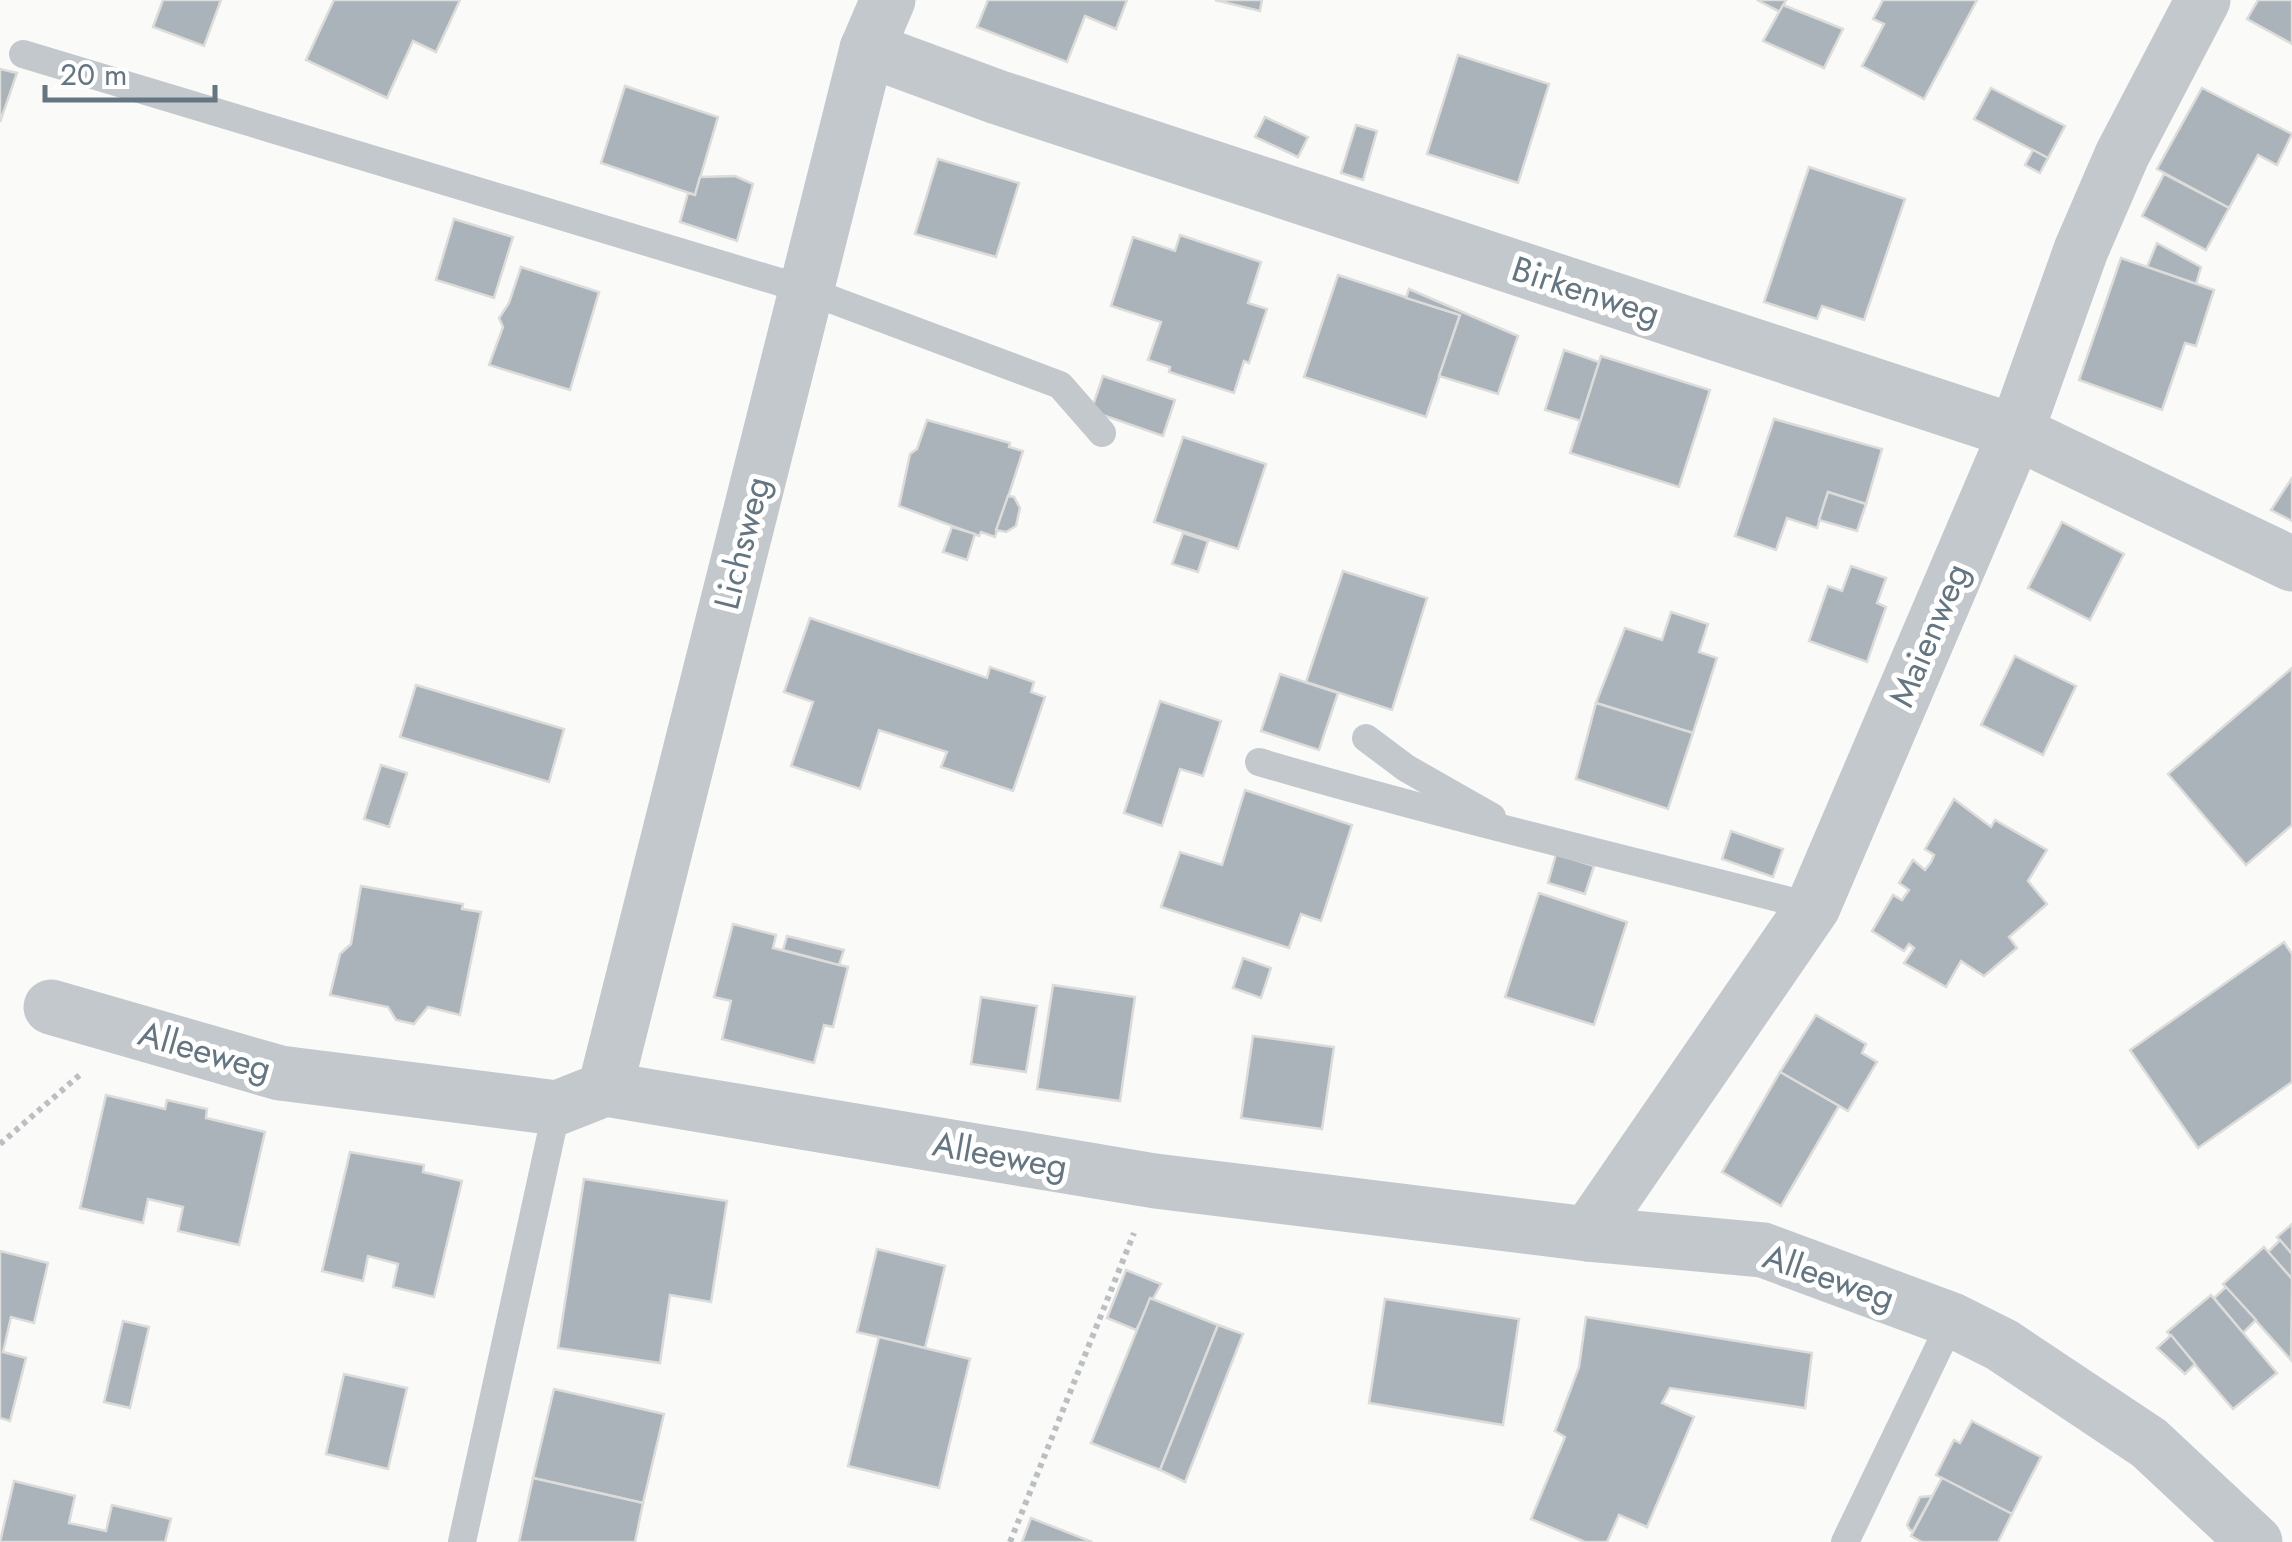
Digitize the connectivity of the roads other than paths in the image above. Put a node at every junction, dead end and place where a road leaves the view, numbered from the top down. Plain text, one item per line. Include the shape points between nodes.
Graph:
1 (888, 0) edge
2 (2203, 0) edge
3 (867, 49) junction
4 (23, 54) dead end
5 (806, 290) junction
6 (2016, 432) junction
7 (1102, 433) dead end
8 (2292, 564) edge
9 (1366, 738) dead end
10 (1259, 762) dead end
11 (1517, 830) junction
12 (1813, 908) junction
13 (51, 1007) dead end
14 (581, 1098) junction
15 (1588, 1234) junction
16 (1952, 1320) junction
17 (462, 1542) edge
18 (1845, 1542) edge
19 (2255, 1542) edge

1 - 3 street, Lichsweg
2 - 6 street, Maienweg via 2122,155
3 - 5 street, Lichsweg
3 - 6 street, Birkenweg
4 - 5 lane
5 - 7 lane via 1060,386
5 - 14 street, Lichsweg
6 - 8 street, Birkenweg
6 - 12 street, Maienweg
9 - 11 lane
10 - 11 lane via 1424,811
11 - 12 lane
12 - 15 street, Maienweg
13 - 14 street, Alleeweg via 280,1073
14 - 15 street, Alleeweg via 1155,1181
14 - 17 lane
15 - 16 street, Alleeweg via 1762,1250
16 - 18 lane
16 - 19 street, Alleeweg via 2002,1345 2149,1443

